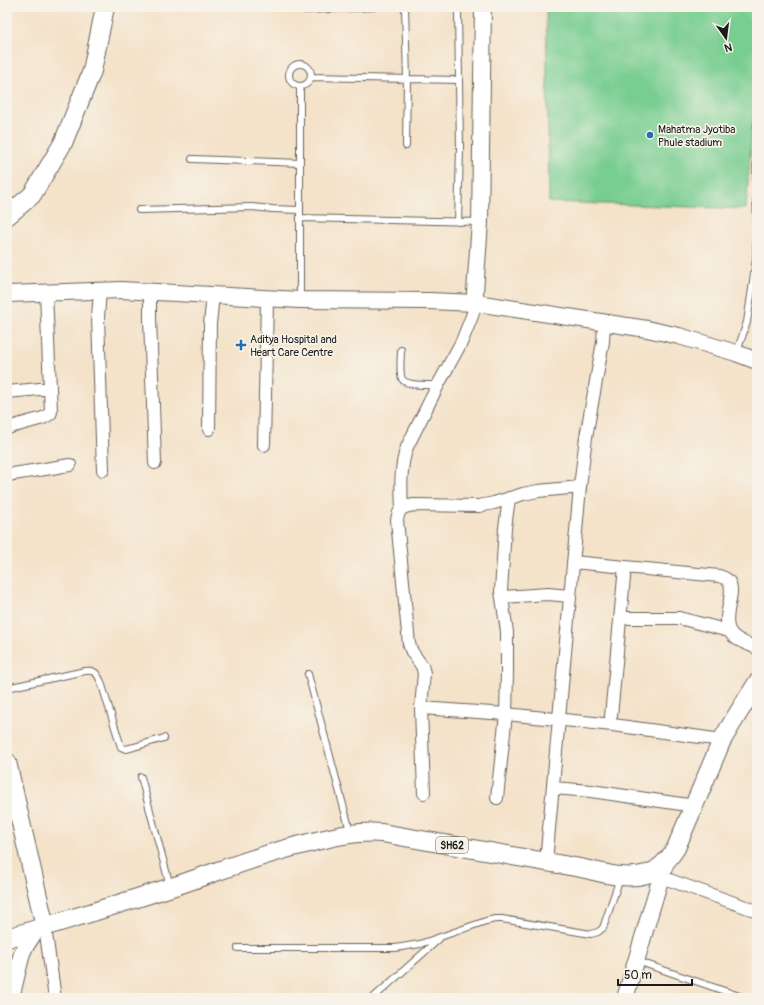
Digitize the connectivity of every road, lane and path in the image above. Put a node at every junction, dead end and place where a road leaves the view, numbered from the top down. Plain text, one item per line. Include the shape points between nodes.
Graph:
1 (105, 7) edge
2 (301, 7) edge
3 (374, 7) edge
4 (405, 7) edge
5 (457, 7) edge
6 (483, 7) edge
7 (311, 76) junction
8 (407, 79) junction
9 (459, 80) junction
10 (300, 86) junction
11 (757, 125) edge
12 (406, 146) dead end
13 (192, 159) dead end
14 (300, 164) junction
15 (139, 210) dead end
16 (300, 210) junction
17 (7, 216) edge
18 (300, 218) junction
19 (458, 222) junction
20 (480, 222) junction
21 (100, 291) junction
22 (150, 292) junction
23 (46, 293) junction
24 (7, 294) edge
25 (213, 296) junction
26 (267, 299) junction
27 (300, 300) junction
28 (474, 309) junction
29 (604, 323) junction
30 (401, 350) dead end
31 (736, 353) junction
32 (757, 361) edge
33 (438, 385) junction
34 (50, 388) junction
35 (7, 392) edge
36 (7, 428) edge
37 (209, 429) dead end
38 (264, 445) dead end
39 (155, 463) dead end
40 (70, 465) dead end
41 (103, 470) dead end
42 (7, 475) edge
43 (580, 487) junction
44 (509, 498) junction
45 (402, 509) junction
46 (573, 562) junction
47 (625, 567) junction
48 (570, 596) junction
49 (502, 597) junction
50 (621, 618) junction
51 (729, 631) junction
52 (757, 648) edge
53 (308, 674) dead end
54 (757, 682) edge
55 (7, 688) edge
56 (421, 708) junction
57 (506, 714) junction
58 (611, 716) dead end
59 (559, 719) junction
60 (164, 738) dead end
61 (722, 740) junction
62 (7, 762) edge
63 (141, 776) dead end
64 (553, 788) junction
65 (424, 793) dead end
66 (496, 798) dead end
67 (695, 806) junction
68 (351, 833) junction
69 (546, 862) junction
70 (664, 869) junction
71 (620, 876) junction
72 (171, 887) junction
73 (757, 911) edge
74 (41, 928) junction
75 (442, 936) junction
76 (7, 938) edge
77 (238, 948) dead end
78 (636, 961) junction
79 (11, 998) edge
80 (55, 998) edge
81 (372, 998) edge
82 (625, 998) edge
83 (745, 998) edge

1 - 17 main road via 92,71 63,143 32,195
2 - 3 lane via 304,10
4 - 8 lane
5 - 9 lane
6 - 20 street
7 - 8 lane
7 - 10 lane via 307,83
7 - 10 lane via 307,67 301,64 294,66 290,71 290,78 294,84
8 - 9 lane
8 - 12 lane
9 - 19 lane
10 - 14 lane
11 - 31 lane via 756,259 747,322
13 - 14 lane
14 - 16 lane
15 - 16 lane via 252,207
16 - 18 lane
18 - 19 lane
18 - 27 lane
19 - 20 lane
20 - 28 street
21 - 22 street
21 - 23 street
21 - 41 street via 98,317
22 - 25 street
22 - 39 street
23 - 24 street
23 - 34 street
25 - 26 street
25 - 37 street via 210,324
26 - 27 street
26 - 38 street
27 - 28 street via 429,301
28 - 29 street
28 - 33 street via 462,341
29 - 31 street via 679,336
29 - 43 street
30 - 33 lane via 403,381 408,384
31 - 32 street
33 - 45 street via 404,456 401,480
34 - 35 street
34 - 36 street via 50,414
40 - 42 street
43 - 44 street via 538,491
43 - 46 street
44 - 45 street via 479,506 414,505
44 - 49 street via 504,533
45 - 56 street via 397,520 409,644 424,673
46 - 47 street
46 - 48 street
47 - 50 street
47 - 51 street via 718,576 729,581 731,588 726,622
48 - 49 street via 533,594
48 - 59 street
49 - 57 street via 507,632
50 - 51 street via 679,618
50 - 58 street
51 - 52 street via 734,637
53 - 68 lane
54 - 61 main road, SH62
55 - 60 lane via 92,670 101,682 121,747 126,749
56 - 57 street
56 - 65 street
57 - 59 street
57 - 66 street
59 - 61 street
59 - 64 street
61 - 67 main road, SH62
62 - 74 main road
63 - 72 lane
64 - 67 street
64 - 69 street
67 - 70 main road, SH62
68 - 69 main road, SH62 via 382,833
68 - 72 main road, SH62 via 280,850
69 - 71 main road, SH62
70 - 71 main road, SH62 via 636,876
70 - 73 street
70 - 78 street
71 - 75 lane via 603,928 598,932 586,934 502,919 486,921
72 - 74 main road, SH62
74 - 76 main road, SH62
74 - 79 street via 22,953
74 - 80 street
75 - 77 lane via 420,944 395,948
75 - 81 lane
78 - 82 street
78 - 83 lane

